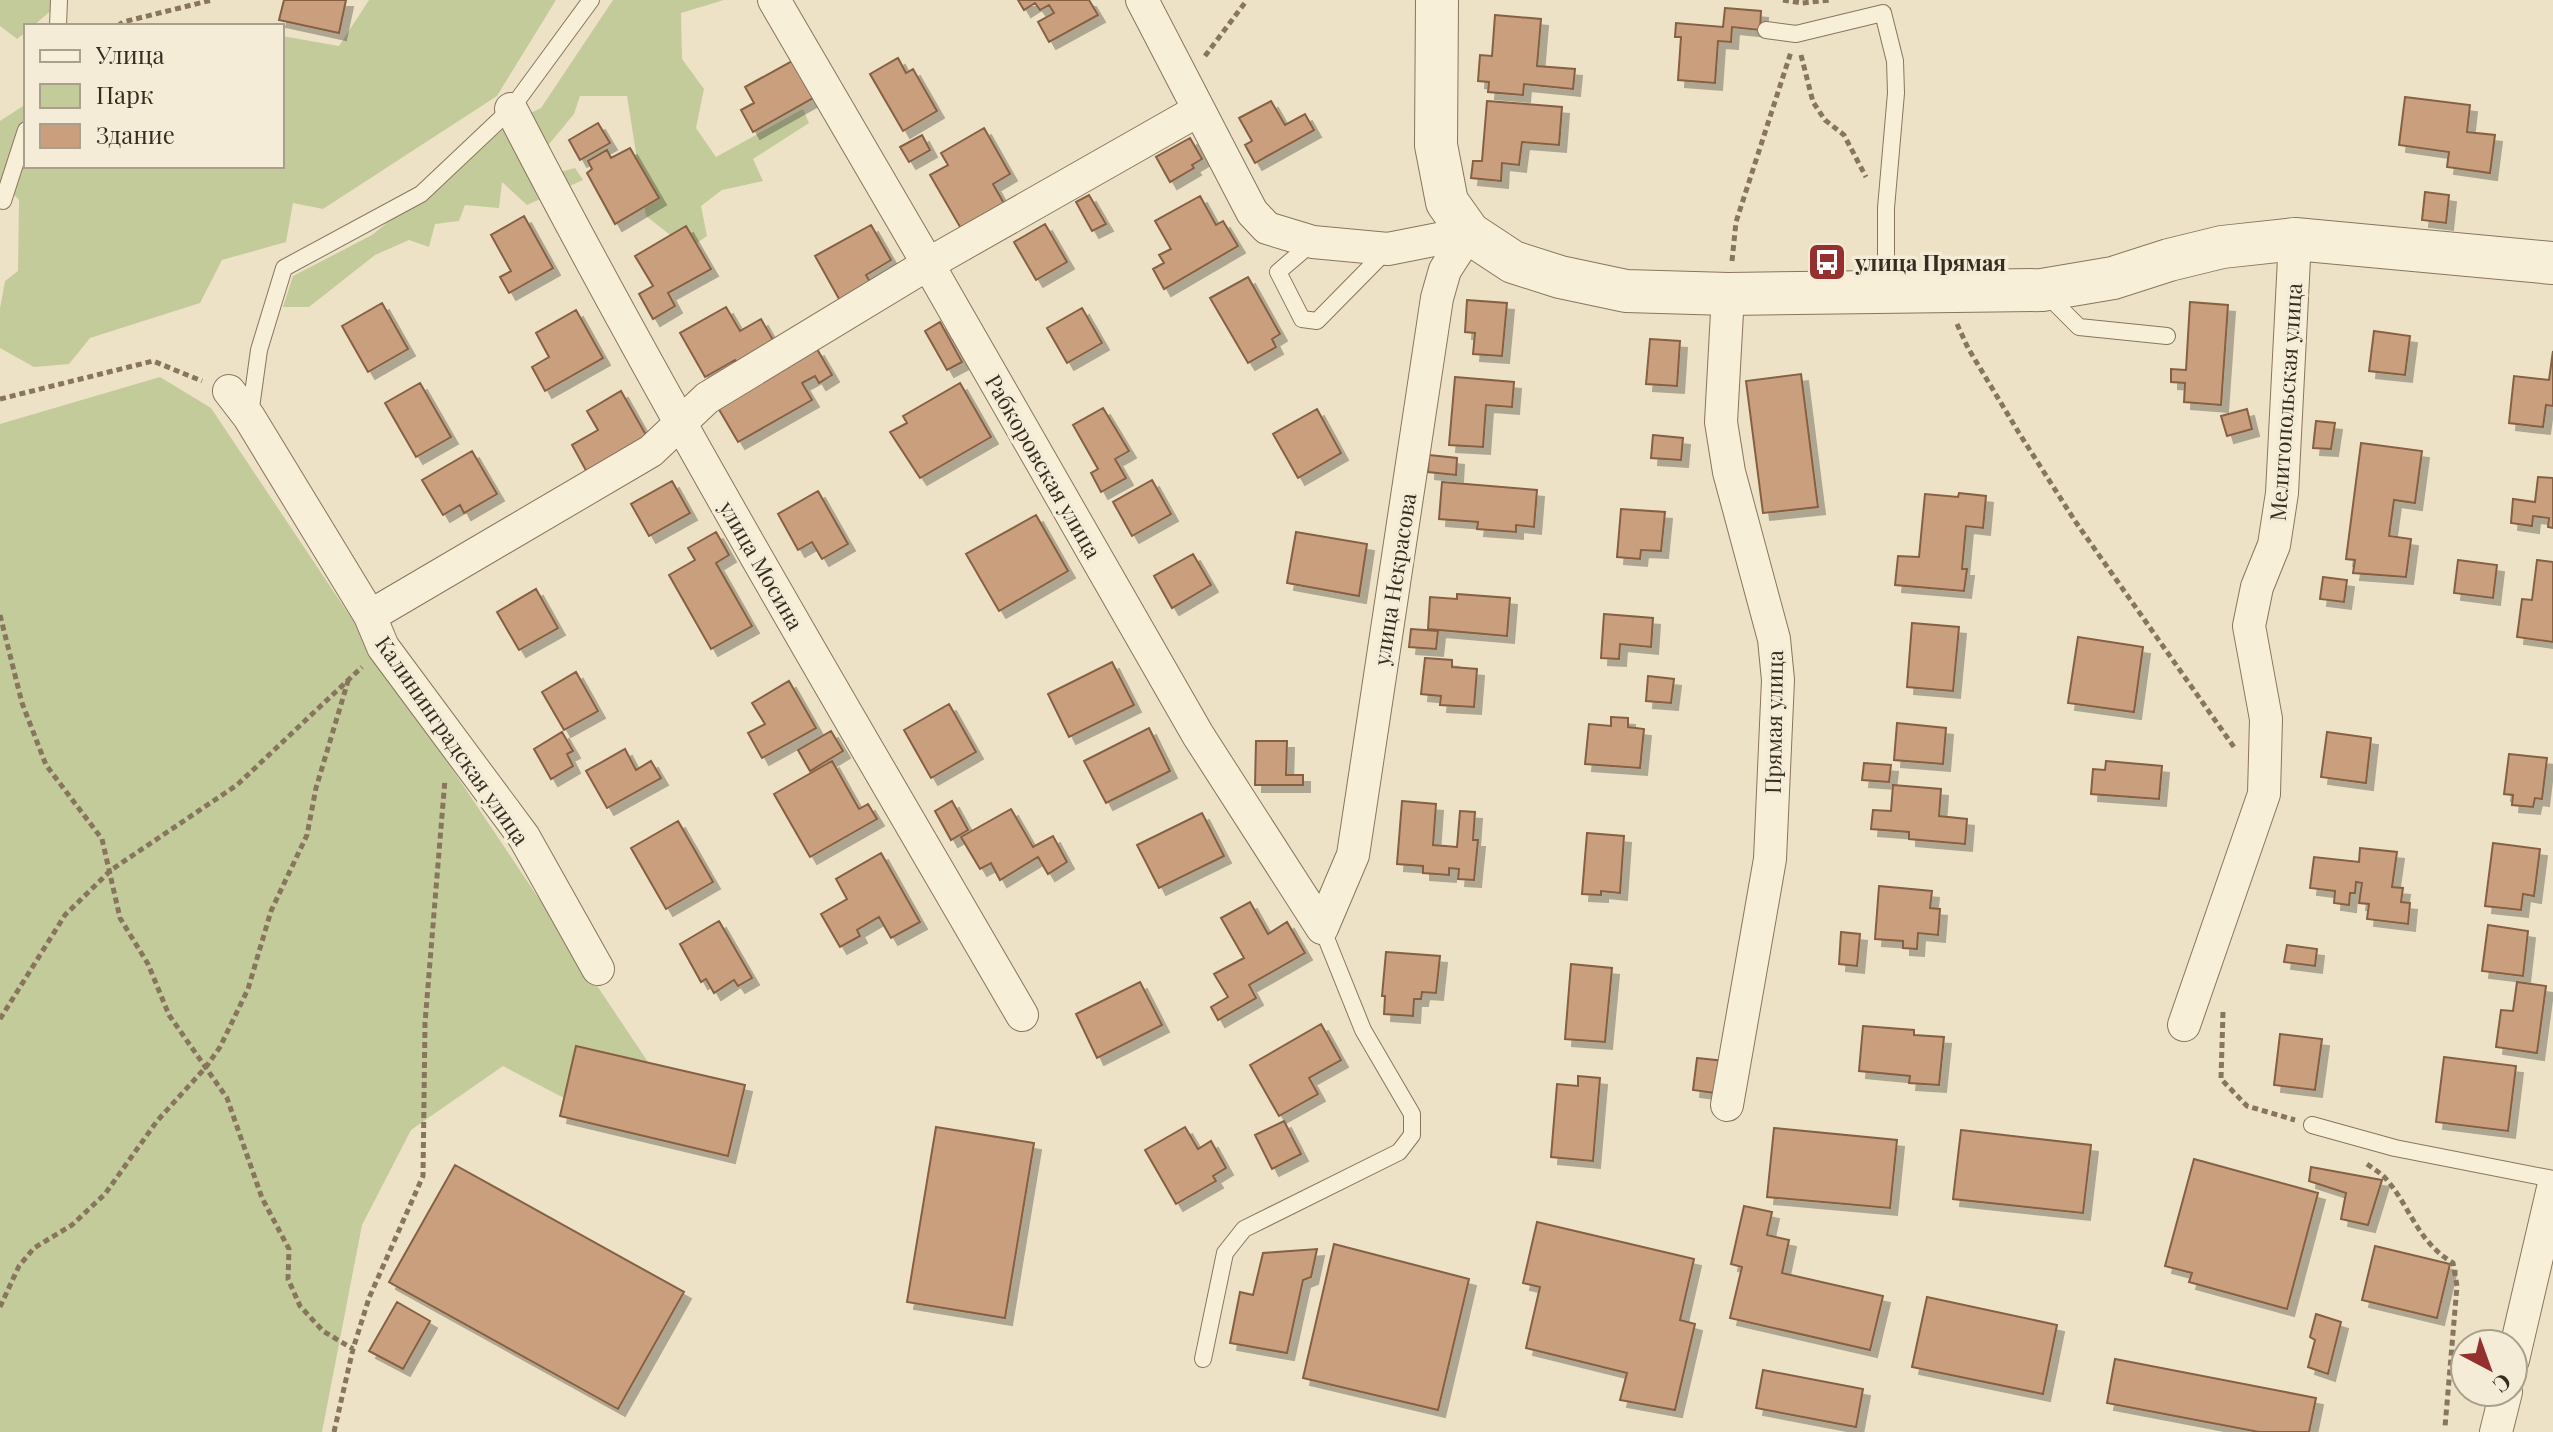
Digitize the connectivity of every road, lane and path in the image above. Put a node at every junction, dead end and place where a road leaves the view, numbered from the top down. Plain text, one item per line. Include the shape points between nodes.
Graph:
1 (59, 0) edge
2 (212, 0) edge
3 (591, 0) edge
4 (774, 0) edge
5 (1142, 0) edge
6 (1247, 0) edge
7 (1437, 0) edge
8 (58, 24) edge
9 (120, 24) edge
10 (1766, 30) dead end
11 (1796, 34) junction
12 (1193, 99) junction
13 (511, 109) junction
14 (24, 136) edge
15 (3, 201) dead end
16 (1886, 208) junction
17 (1469, 233) junction
18 (2295, 239) junction
19 (1313, 242) junction
20 (1388, 249) junction
21 (2553, 263) edge
22 (928, 264) junction
23 (2042, 290) junction
24 (1886, 293) junction
25 (1943, 293) junction
26 (1728, 294) junction
27 (2167, 336) dead end
28 (229, 391) joint
29 (0, 399) edge
30 (249, 417) junction
31 (680, 423) junction
32 (0, 615) edge
33 (370, 616) junction
34 (383, 647) junction
35 (348, 681) junction
36 (445, 730) junction
37 (2264, 794) junction
38 (111, 870) junction
39 (1322, 928) junction
40 (598, 969) dead end
41 (1022, 1015) dead end
42 (0, 1019) edge
43 (2184, 1025) dead end
44 (206, 1067) junction
45 (2221, 1079) dead end
46 (1727, 1105) dead end
47 (2312, 1125) joint
48 (2361, 1160) dead end
49 (2553, 1179) edge
50 (2553, 1188) edge
51 (0, 1307) edge
52 (2520, 1328) edge
53 (353, 1349) junction
54 (1203, 1359) dead end
55 (2502, 1408) edge
56 (2445, 1427) dead end
57 (334, 1432) edge
58 (2496, 1432) edge

1 - 8 lane
2 - 9 path
3 - 13 lane
4 - 22 street, Рабкоровская улица
5 - 12 street
6 - 12 path via 1205,55
7 - 17 street via 1436,145 1447,202
10 - 11 lane
11 - 16 path via 1813,102 1844,135
11 - 16 lane via 1883,13 1895,61 1896,93
11 - 26 path via 1736,222
12 - 19 street via 1252,212 1267,228
12 - 22 street
13 - 30 lane via 421,194 284,268 259,350
13 - 31 street, улица Мосина
14 - 15 lane
16 - 24 lane
17 - 20 street
17 - 26 street via 1513,262 1560,277 1626,291
17 - 39 street, улица Некрасова via 1445,270 1437,298 1353,855
18 - 21 street
18 - 23 street via 2222,247 2113,278
18 - 37 street, Мелитопольская улица via 2282,493 2274,545 2249,626 2266,719
19 - 20 street
19 - 20 lane via 1278,272 1302,319 1317,321
22 - 31 street via 707,398
22 - 39 street, Рабкоровская улица via 1198,735
23 - 25 street
23 - 27 lane via 2079,327
24 - 25 street
24 - 26 street
25 - 37 path via 1968,348 2035,458
26 - 46 street, Прямая улица via 1721,422 1729,472 1774,639 1778,680 1770,859
28 - 29 path via 153,361
28 - 30 street, Калининградская улица
30 - 33 street, Калининградская улица
31 - 33 street via 651,451
31 - 41 street, улица Мосина
32 - 38 path via 22,703 46,765 102,839
33 - 34 street, Калининградская улица
34 - 35 path
34 - 36 street, Калининградская улица
35 - 38 path via 237,785
35 - 44 path via 307,835 271,911 248,989
36 - 40 street, Калининградская улица via 524,837
36 - 53 path via 445,804 425,1023 423,1176 369,1298
37 - 43 street, Мелитопольская улица
38 - 42 path via 65,915
38 - 44 path via 120,918 148,964 169,1015
39 - 54 lane via 1363,1030 1412,1114 1412,1135 1399,1152 1244,1229 1225,1253
44 - 51 path via 157,1121 105,1194 72,1225 34,1248 19,1266
44 - 53 path via 227,1098 262,1198 289,1249 288,1279 300,1306 323,1331
45 - 47 path via 2247,1106
47 - 49 lane via 2395,1148
48 - 56 path via 2386,1179 2421,1236 2453,1263 2457,1286
50 - 52 street
53 - 57 path
55 - 58 street

